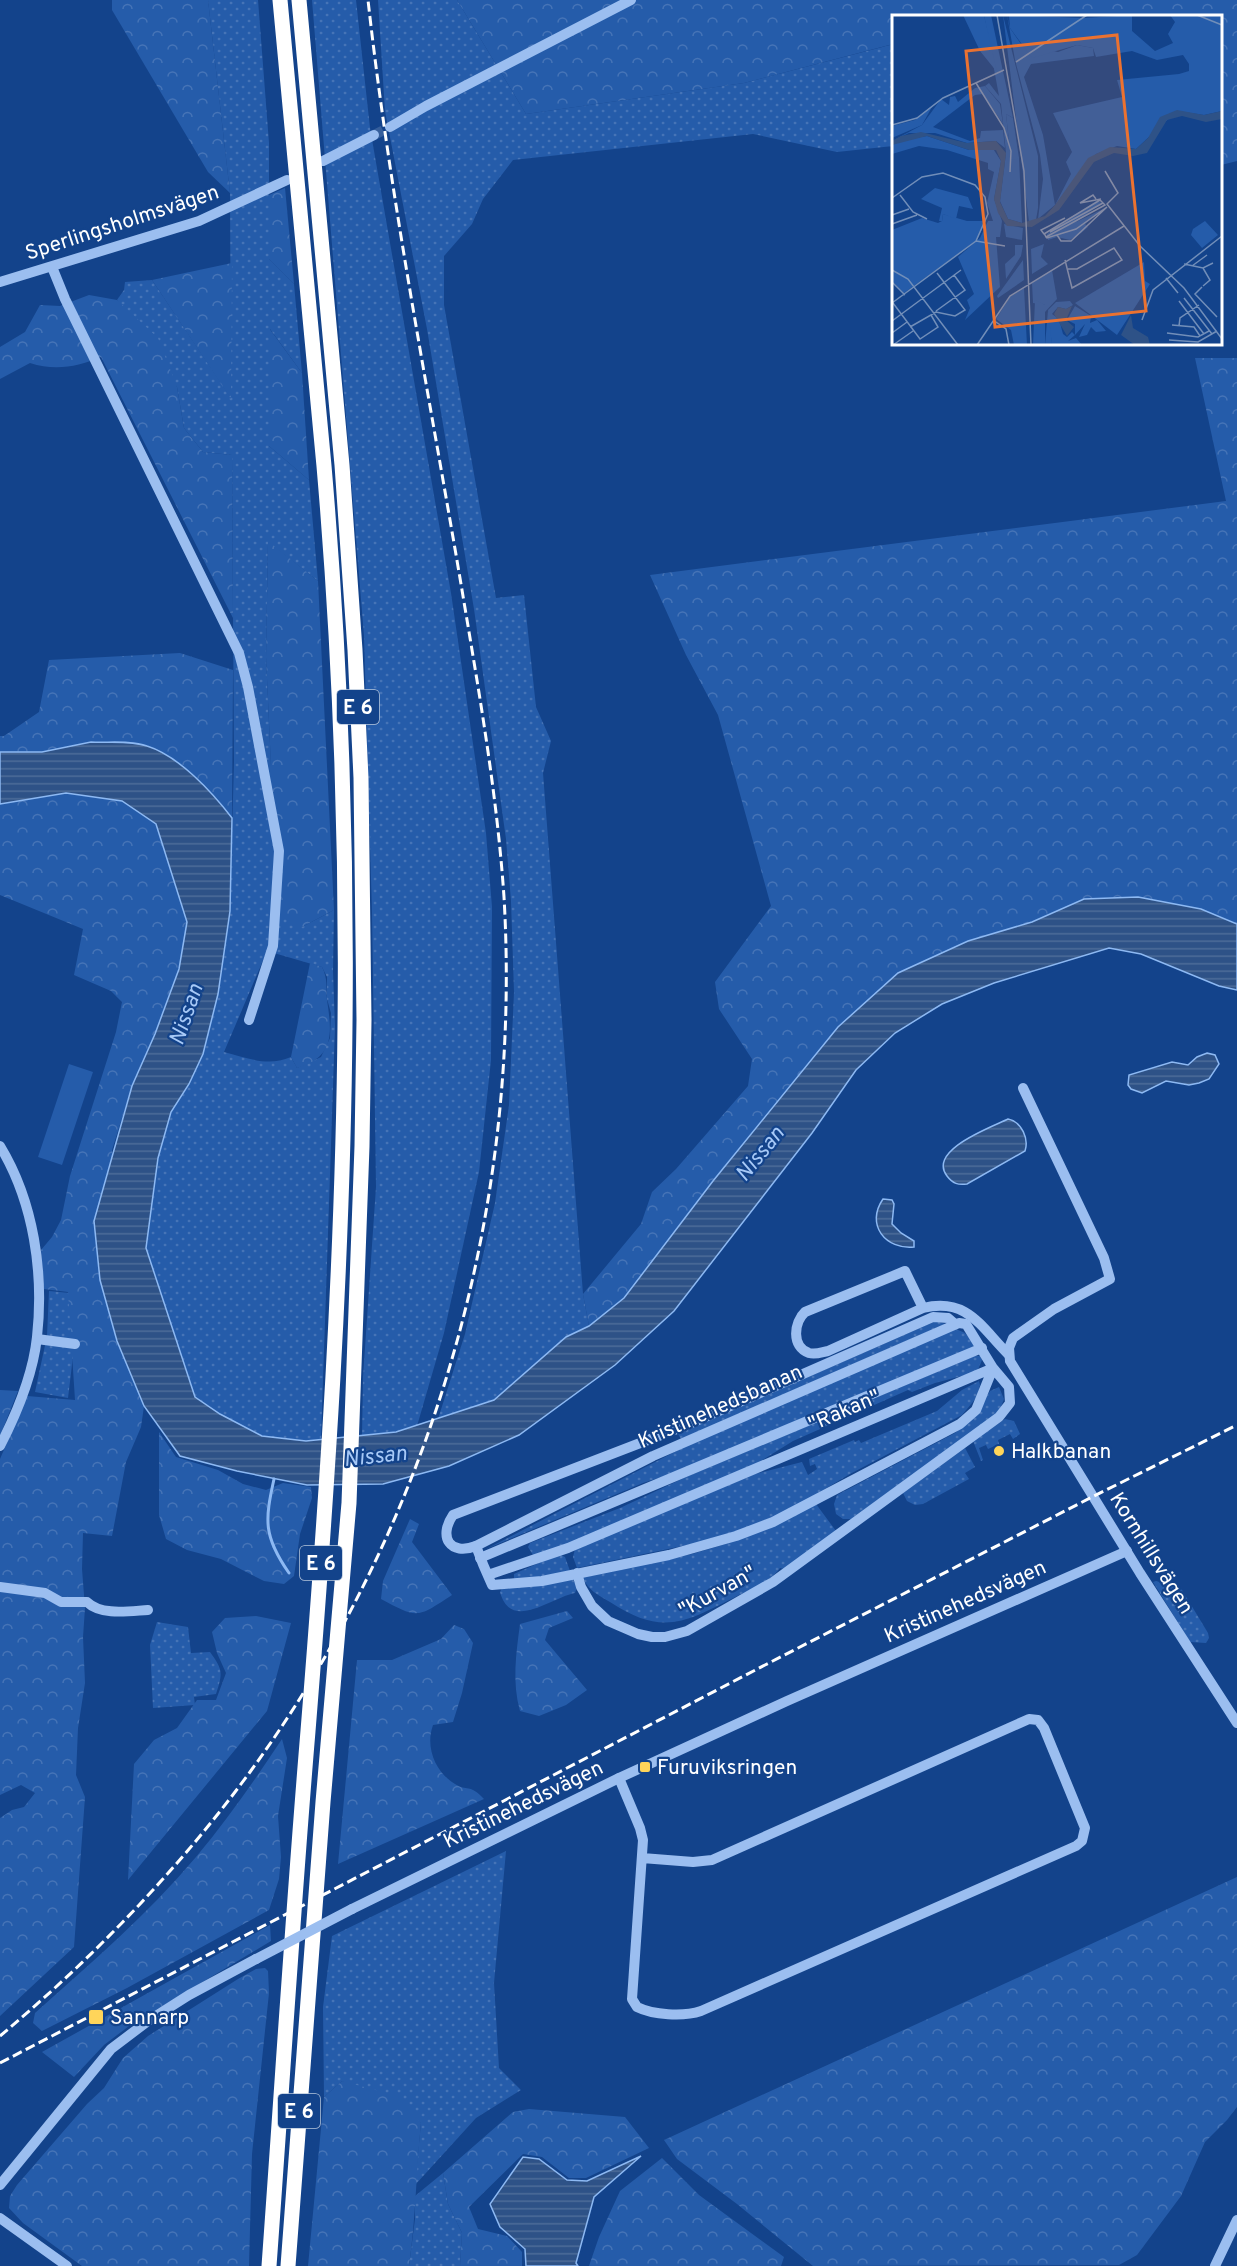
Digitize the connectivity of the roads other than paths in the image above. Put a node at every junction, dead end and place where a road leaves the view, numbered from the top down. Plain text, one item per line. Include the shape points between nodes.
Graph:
1 (280, 0) edge
2 (299, 0) edge
3 (631, 0) edge
4 (390, 127) tunnel mouth
5 (374, 135) tunnel mouth
6 (323, 161) dead end
7 (287, 180) dead end
8 (52, 267) junction
9 (0, 282) edge
10 (249, 1020) dead end
11 (1023, 1088) dead end
12 (0, 1146) edge
13 (923, 1308) junction
14 (963, 1321) junction
15 (37, 1339) junction
16 (75, 1344) dead end
17 (982, 1348) junction
18 (1008, 1354) junction
19 (993, 1368) junction
20 (0, 1446) edge
21 (477, 1546) junction
22 (1127, 1551) junction
23 (480, 1558) junction
24 (577, 1573) junction
25 (488, 1575) junction
26 (0, 1587) edge
27 (147, 1610) dead end
28 (1237, 1723) edge
29 (619, 1778) junction
30 (642, 1858) junction
31 (0, 2185) edge
32 (0, 2218) edge
33 (1237, 2220) edge
34 (66, 2266) edge
35 (269, 2266) edge
36 (288, 2266) edge
37 (1215, 2266) edge

1 - 35 highway, E 6 via 324,469 337,653 343,778 345,999 339,1272
2 - 36 highway, E 6 via 355,650 361,778 364,1043 349,1503
3 - 4 street
5 - 6 street
7 - 8 street, Sperlingsholmsvägen via 200,221
8 - 9 street, Sperlingsholmsvägen
8 - 10 street via 64,299 239,653 279,851 273,946
11 - 18 street via 1104,1258 1110,1279 1054,1309 1013,1338
12 - 15 street via 25,1199 34,1243 39,1287
13 - 13 street via 828,1351 807,1353 798,1341 796,1325 805,1312 905,1271
13 - 14 street via 949,1306
14 - 17 street
14 - 18 street, Kornhillsvägen via 981,1324
14 - 21 street, Kristinehedsbanan via 653,1456
14 - 21 street via 933,1317 687,1425 453,1515 447,1527 448,1542 462,1549
15 - 16 street
15 - 20 street via 14,1420
17 - 19 street
17 - 23 street
18 - 22 street, Kornhillsvägen
19 - 24 street via 976,1410 960,1424 773,1522 706,1546
19 - 24 street, "Kurvan" via 1009,1387 1010,1403 1006,1410 773,1582 698,1626 665,1637 638,1634 608,1621 592,1606
19 - 25 street, "Rakan" via 568,1548
21 - 23 street
22 - 28 street, Kornhillsvägen
22 - 29 street, Kristinehedsvägen
23 - 25 street
24 - 25 street via 542,1581 492,1585
26 - 27 street via 45,1593 61,1602 87,1602 108,1610
29 - 30 street via 642,1833
29 - 31 street, Kristinehedsvägen, bridge via 256,1959 148,2021 111,2049
30 - 30 street via 633,2002 645,2010 690,2014 1076,1846 1082,1841 1085,1828 1044,1728 1038,1720 1029,1719 712,1860
32 - 34 street
33 - 37 street

